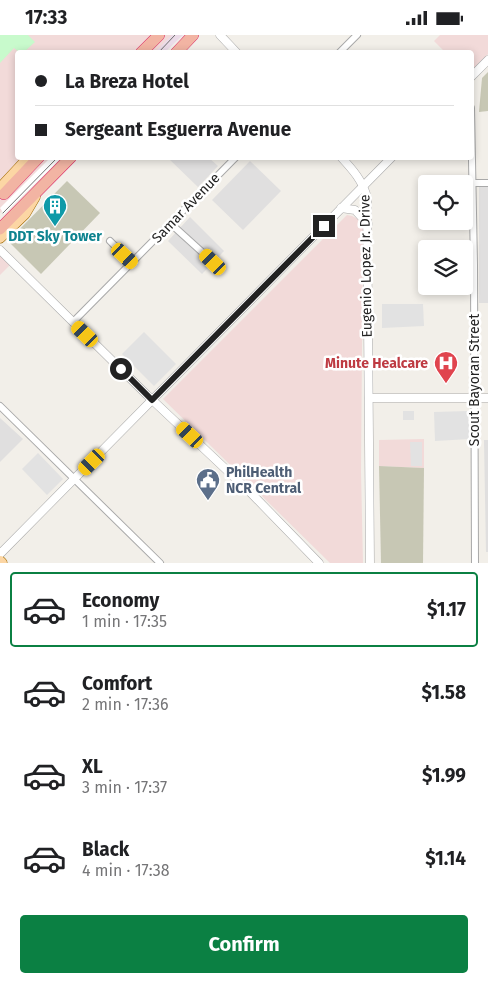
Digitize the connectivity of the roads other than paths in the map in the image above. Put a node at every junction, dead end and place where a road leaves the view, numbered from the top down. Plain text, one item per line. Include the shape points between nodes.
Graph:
1 (159, 35) edge
2 (193, 35) edge
3 (220, 35) edge
4 (357, 35) edge
5 (145, 50) edge
6 (179, 50) edge
7 (233, 50) edge
8 (342, 50) edge
9 (488, 60) edge
10 (474, 74) edge
11 (27, 160) edge
12 (36, 160) edge
13 (68, 160) edge
14 (233, 160) edge
15 (344, 160) edge
16 (389, 160) edge
17 (472, 160) edge
18 (473, 175) edge
19 (473, 183) joint
20 (488, 183) edge
21 (364, 185) junction
22 (39, 190) junction
23 (2, 191) edge
24 (341, 208) junction
25 (171, 224) junction
26 (368, 224) junction
27 (0, 229) edge
28 (0, 238) edge
29 (110, 241) dead end
30 (0, 250) edge
31 (213, 262) dead end
32 (132, 263) junction
33 (73, 323) junction
34 (369, 398) junction
35 (474, 398) junction
36 (488, 398) edge
37 (152, 400) junction
38 (0, 405) edge
39 (75, 479) junction
40 (0, 554) edge
41 (160, 563) edge
42 (319, 563) edge
43 (370, 563) edge
44 (475, 563) edge

1 - 5 highway
2 - 6 highway
3 - 7 street
4 - 8 street
9 - 10 street
11 - 23 main road
12 - 23 highway
13 - 22 highway
14 - 25 street, Samar Avenue
15 - 21 street, Eugenio Lopez Jr. Drive
16 - 21 street
17 - 18 street, Scout Bayoran Street
19 - 20 street
19 - 35 street, Scout Bayoran Street
21 - 24 street
21 - 26 street, Eugenio Lopez Jr. Drive
22 - 27 highway
22 - 28 main road via 25,214
24 - 26 street via 355,211
24 - 37 street
25 - 31 street
25 - 32 street, Samar Avenue
26 - 34 street, Eugenio Lopez Jr. Drive
29 - 32 street
30 - 33 street
32 - 33 street, Samar Avenue
33 - 37 street
34 - 35 street
34 - 43 street, Eugenio Lopez Jr. Drive
35 - 36 street
35 - 44 street, Scout Bayoran Street
37 - 39 street
37 - 42 street via 250,492
38 - 39 street
39 - 40 street
39 - 41 street

